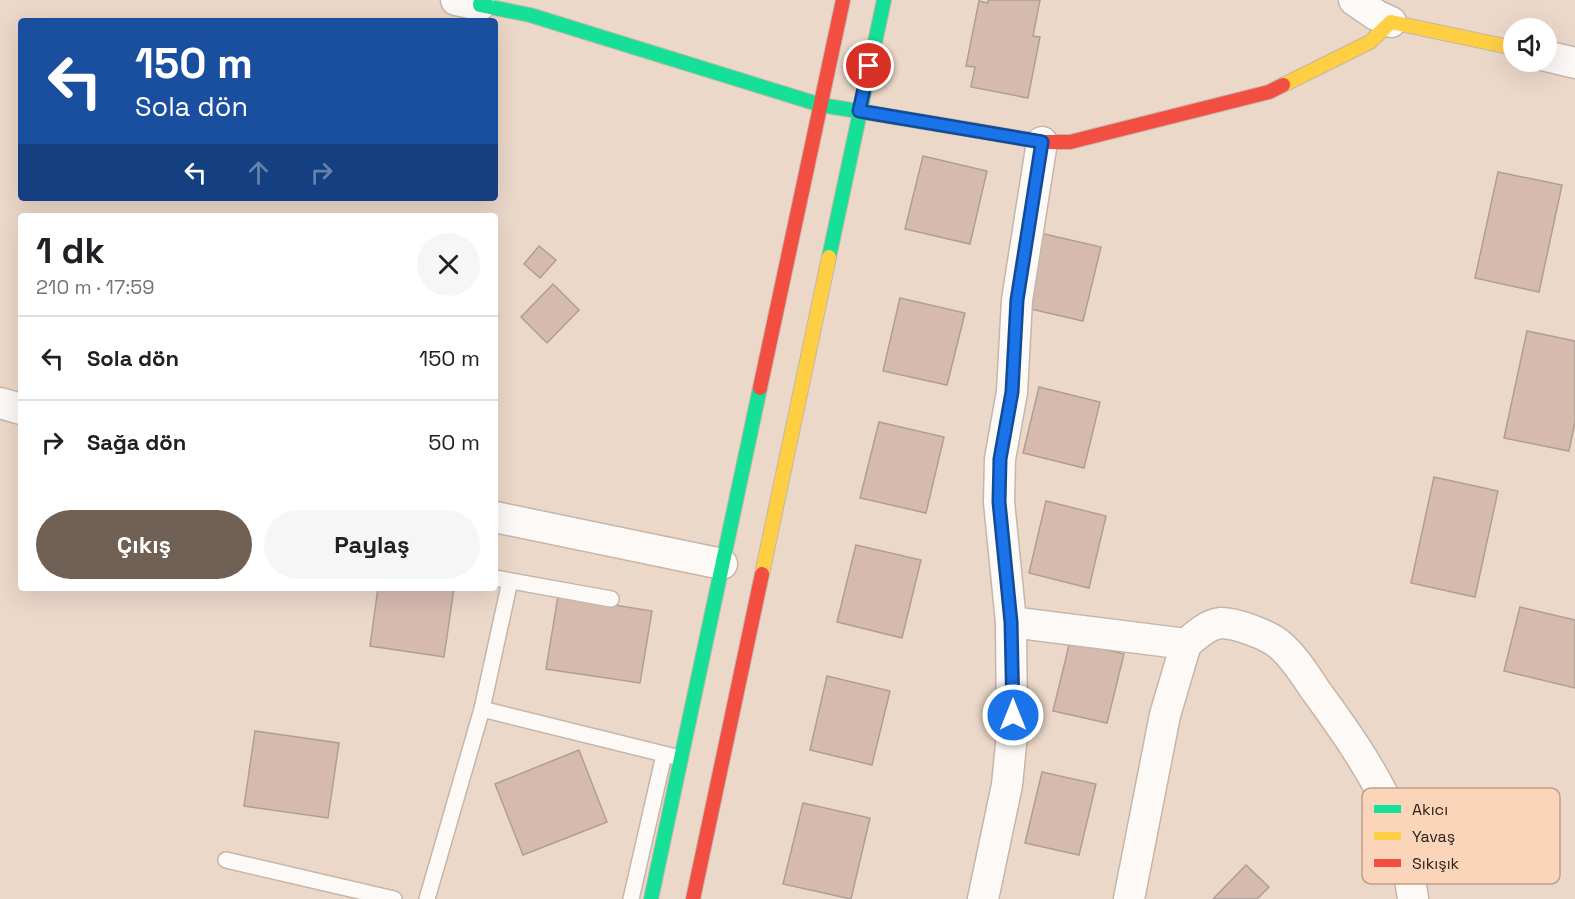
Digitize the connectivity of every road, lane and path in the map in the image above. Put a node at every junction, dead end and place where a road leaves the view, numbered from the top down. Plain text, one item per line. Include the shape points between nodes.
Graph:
1 (843, 0) edge
2 (884, 0) edge
3 (1354, 0) edge
4 (472, 2) edge
5 (1391, 22) junction
6 (1503, 46) edge
7 (1557, 59) edge
8 (1575, 63) edge
9 (820, 105) junction
10 (859, 111) junction
11 (1042, 142) junction
12 (0, 403) edge
13 (18, 408) edge
14 (498, 518) edge
15 (722, 564) junction
16 (502, 579) edge
17 (611, 598) dead end
18 (1011, 622) junction
19 (1186, 644) junction
20 (482, 709) junction
21 (664, 755) junction
22 (680, 758) junction
23 (1378, 788) edge
24 (226, 860) dead end
25 (1411, 884) edge
26 (393, 899) edge
27 (427, 899) edge
28 (632, 899) edge
29 (651, 899) edge
30 (693, 899) edge
31 (983, 899) edge
32 (1129, 899) edge
33 (1413, 899) edge

1 - 9 street
2 - 10 street
3 - 5 street
4 - 9 street via 530,15
5 - 6 street
5 - 11 street via 1370,42 1269,92 1100,135
7 - 8 street
9 - 10 street
9 - 15 street
10 - 11 street
10 - 30 street
11 - 18 street via 1017,300 1012,392 1000,459 999,502
12 - 13 street
14 - 15 street
15 - 22 street
16 - 17 lane
16 - 20 lane
18 - 19 street
18 - 31 street via 1012,734 1007,785
19 - 23 street via 1220,623 1250,629 1278,643 1360,756
19 - 32 street via 1165,715
20 - 21 lane
20 - 27 lane
21 - 22 lane
21 - 28 lane
22 - 29 street
24 - 26 lane
25 - 33 street

